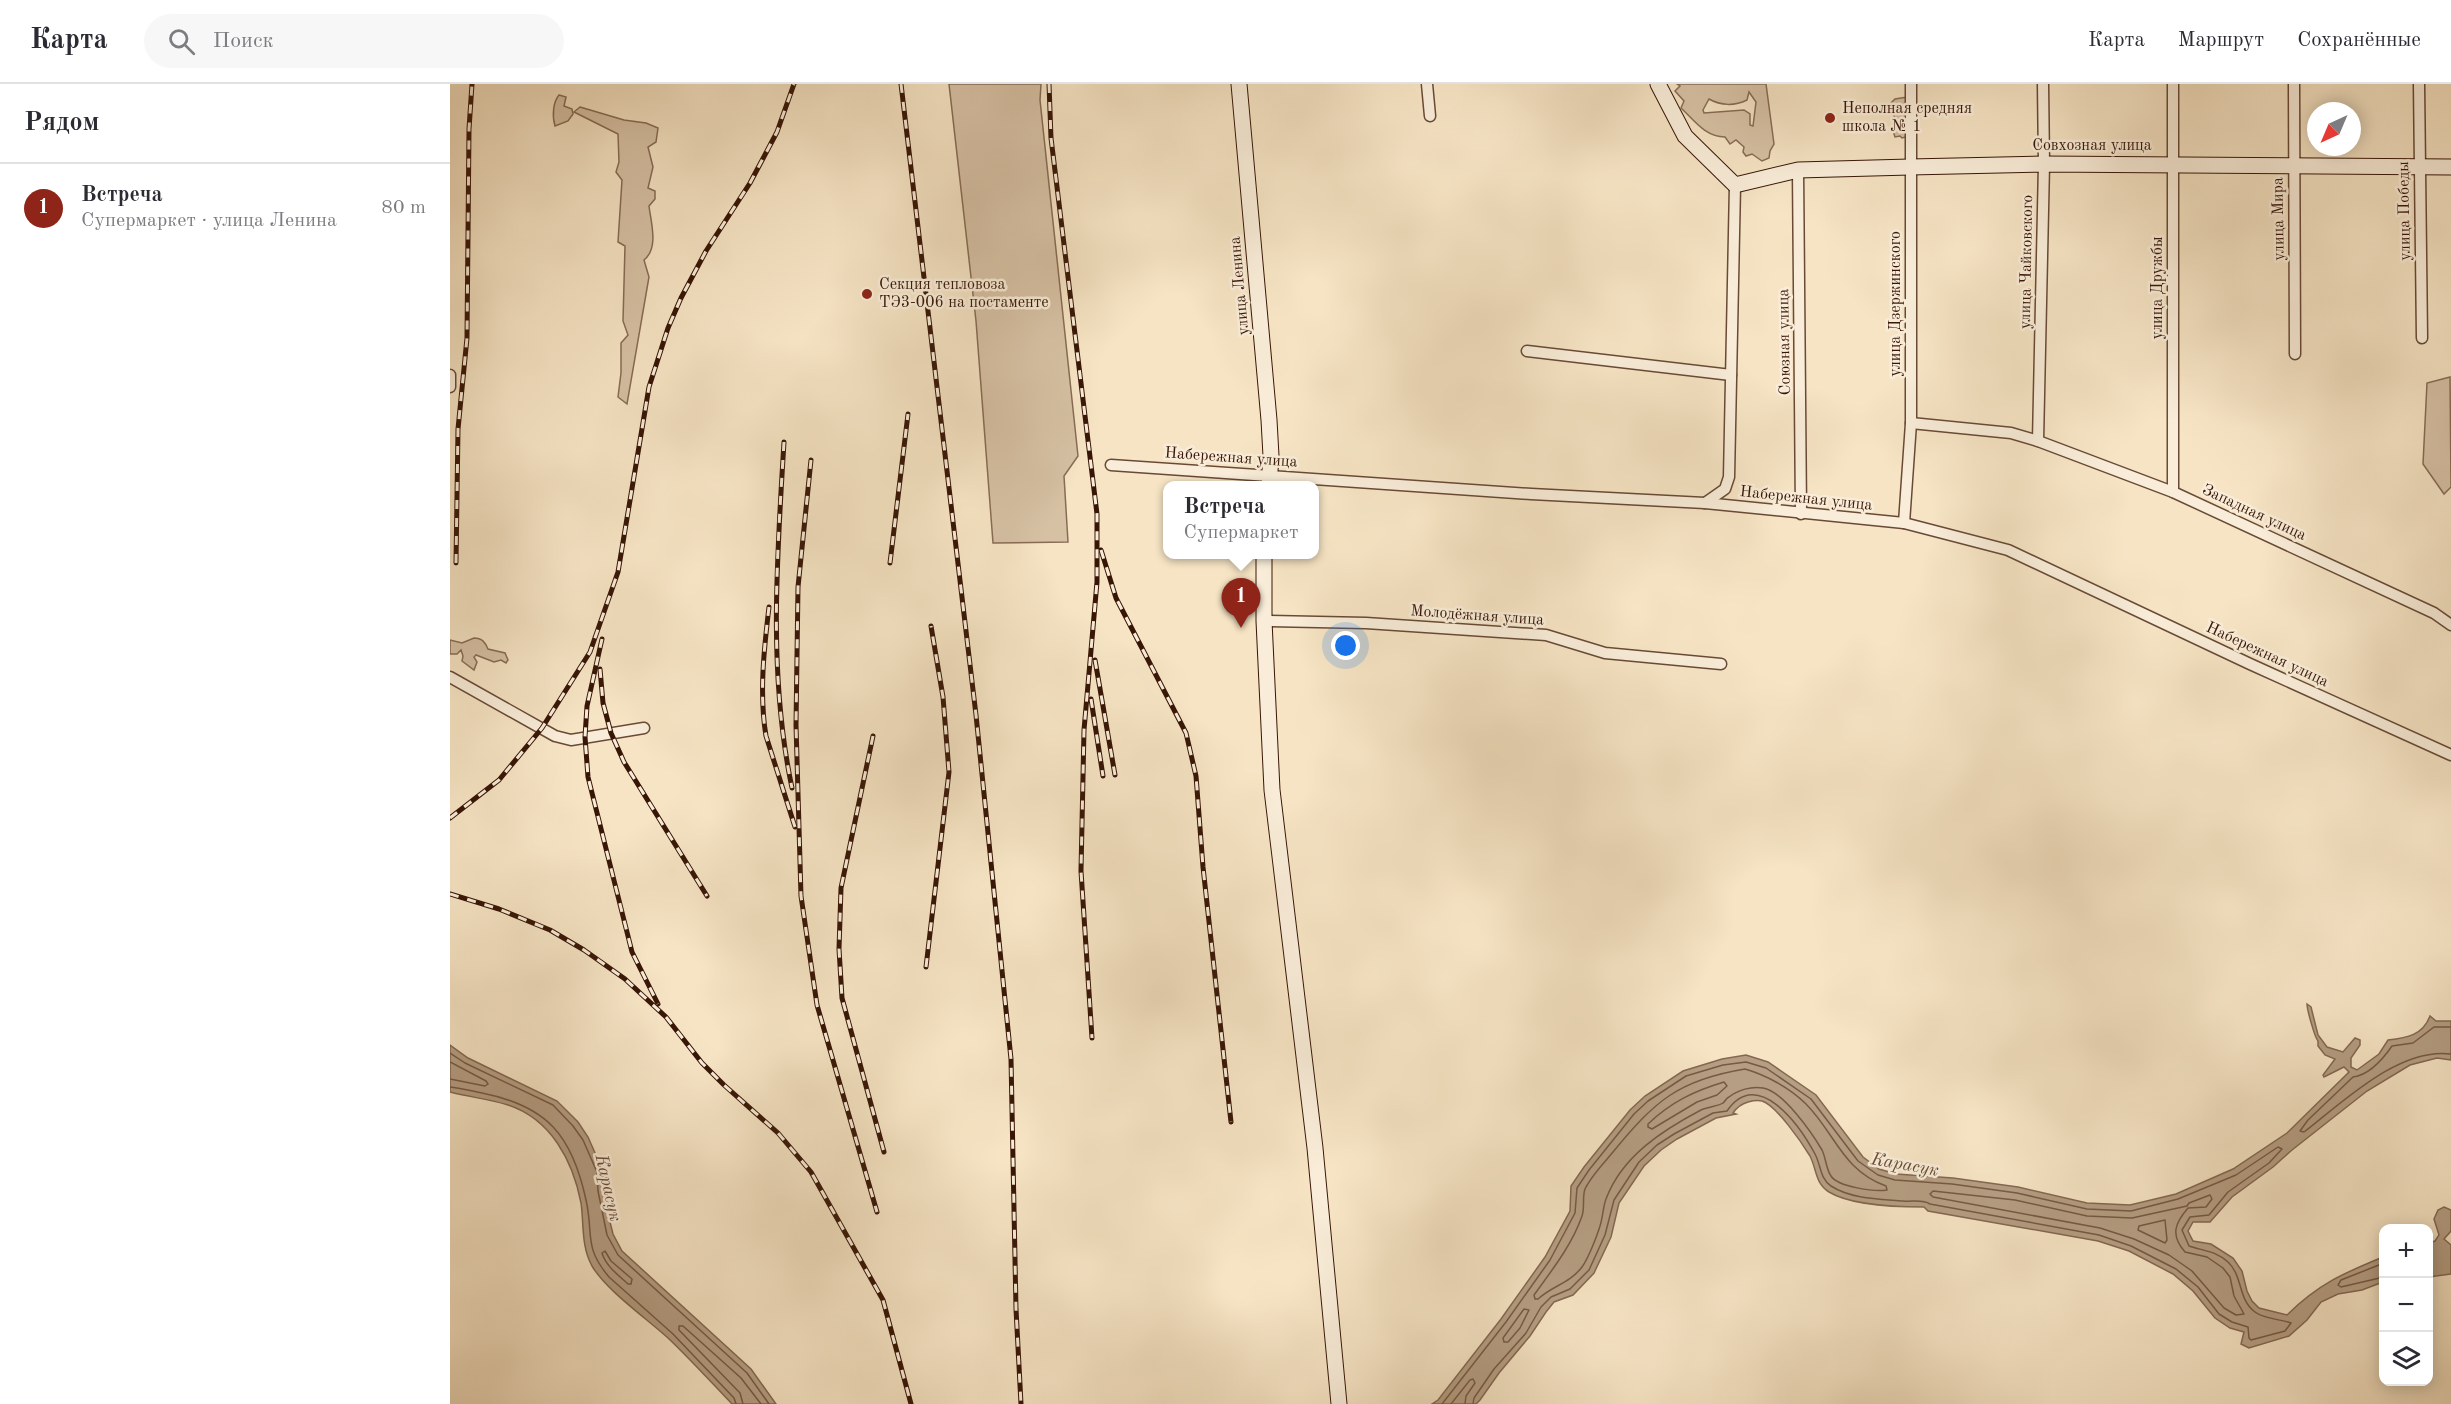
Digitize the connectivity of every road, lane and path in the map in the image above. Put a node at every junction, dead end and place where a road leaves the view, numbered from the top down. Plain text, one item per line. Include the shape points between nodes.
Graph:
1 (1239, 84) edge
2 (1427, 84) edge
3 (1658, 84) edge
4 (1911, 84) edge
5 (2043, 84) edge
6 (2173, 84) edge
7 (2294, 84) edge
8 (2419, 84) edge
9 (1430, 116) dead end
10 (2044, 164) junction
11 (2174, 165) junction
12 (2293, 165) junction
13 (2419, 166) junction
14 (1910, 167) junction
15 (2451, 167) edge
16 (1798, 170) junction
17 (1735, 185) junction
18 (2422, 338) dead end
19 (1527, 351) dead end
20 (2295, 354) dead end
21 (450, 375) edge
22 (1731, 375) junction
23 (450, 387) edge
24 (1911, 423) junction
25 (2038, 441) junction
26 (1111, 465) dead end
27 (1269, 481) edge
28 (1319, 483) edge
29 (2173, 492) junction
30 (1705, 503) junction
31 (1801, 514) junction
32 (1904, 523) junction
33 (1264, 559) edge
34 (1264, 621) junction
35 (2451, 625) edge
36 (1721, 664) dead end
37 (450, 677) edge
38 (644, 728) dead end
39 (2451, 755) edge
40 (1339, 1404) edge

1 - 27 main road, улица Ленина via 1269,420
2 - 9 street
3 - 17 main road via 1685,136
4 - 14 street, улица Дзержинского
5 - 10 street, улица Чайковского
6 - 11 street, улица Дружбы
7 - 12 street, улица Мира
8 - 13 street, улица Победы
10 - 11 main road, Совхозная улица
10 - 14 main road, Совхозная улица
10 - 25 street, улица Чайковского
11 - 12 main road, Совхозная улица
11 - 29 street, улица Дружбы
12 - 13 main road, Совхозная улица
12 - 20 street, улица Мира
13 - 15 main road, Совхозная улица
13 - 18 street, улица Победы
14 - 16 main road, Совхозная улица
14 - 24 street, улица Дзержинского
16 - 17 main road, Совхозная улица
16 - 31 street, Союзная улица
17 - 22 street
19 - 22 street
21 - 23 street
22 - 30 street via 1729,477 1725,489
24 - 25 street, Западная улица via 2011,433
24 - 32 street, улица Дзержинского
25 - 29 street, Западная улица
26 - 27 street, Набережная улица
28 - 30 street, Набережная улица
29 - 35 street, Западная улица via 2434,613
30 - 31 street, Набережная улица
31 - 32 street, Набережная улица
32 - 39 street, Набережная улица via 2008,550
33 - 34 main road
34 - 36 street, Молодёжная улица via 1366,623 1546,635 1605,653
34 - 40 main road via 1272,790 1315,1148
37 - 38 street via 555,736 571,740

